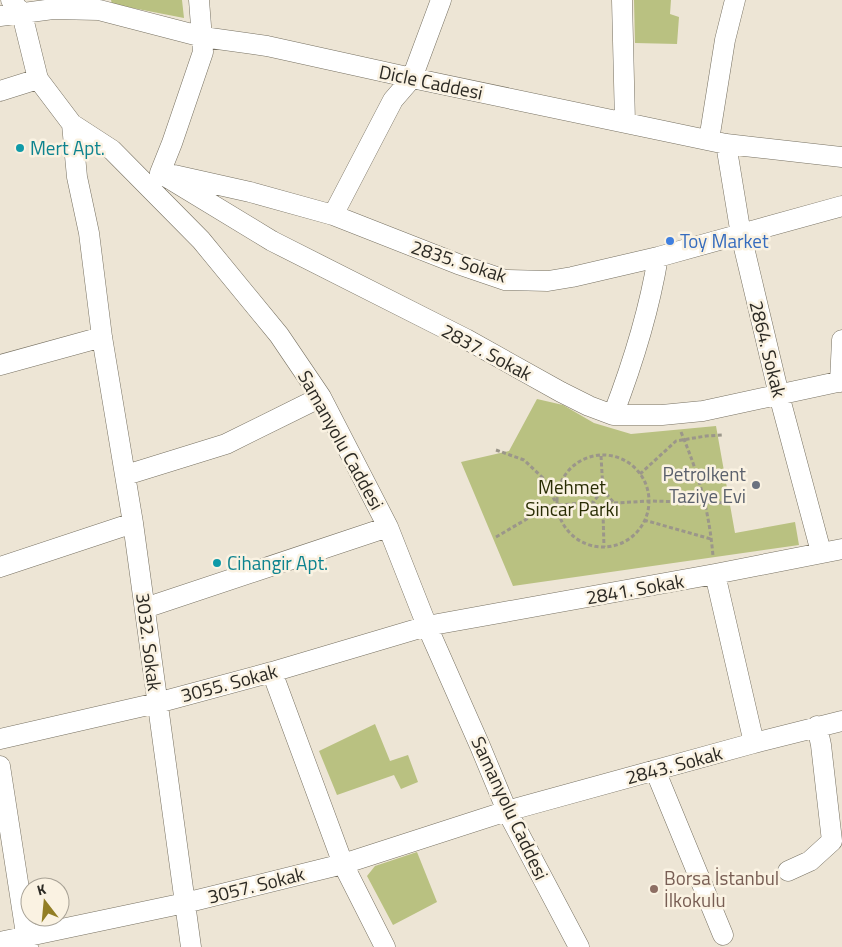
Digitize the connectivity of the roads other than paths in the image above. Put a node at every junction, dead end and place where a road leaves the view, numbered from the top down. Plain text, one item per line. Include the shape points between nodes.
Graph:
1 (199, 0) edge
2 (441, 0) edge
3 (622, 0) edge
4 (734, 0) edge
5 (17, 7) edge
6 (0, 16) edge
7 (203, 37) junction
8 (412, 78) junction
9 (38, 80) junction
10 (0, 91) edge
11 (626, 122) junction
12 (72, 124) junction
13 (718, 142) junction
14 (112, 150) junction
15 (842, 157) edge
16 (160, 172) junction
17 (842, 206) edge
18 (333, 215) junction
19 (741, 235) junction
20 (658, 257) junction
21 (102, 337) junction
22 (842, 340) edge
23 (0, 365) edge
24 (841, 381) edge
25 (779, 395) junction
26 (321, 396) junction
27 (613, 415) junction
28 (126, 475) junction
29 (133, 523) junction
30 (388, 527) junction
31 (842, 549) edge
32 (821, 552) junction
33 (0, 567) edge
34 (715, 574) junction
35 (145, 608) junction
36 (427, 626) junction
37 (272, 672) junction
38 (157, 703) junction
39 (842, 721) edge
40 (817, 726) junction
41 (0, 738) edge
42 (754, 743) junction
43 (0, 766) edge
44 (655, 770) junction
45 (507, 811) junction
46 (343, 864) junction
47 (788, 871) dead end
48 (185, 903) junction
49 (723, 935) dead end
50 (0, 942) edge
51 (28, 942) edge
52 (191, 947) edge
53 (385, 947) edge
54 (578, 947) edge

1 - 7 street
2 - 8 street
3 - 11 street
4 - 13 street, 2864. Sokak via 726,40
5 - 6 street, Dicle Caddesi
5 - 7 street, Dicle Caddesi via 99,10
5 - 9 street, Samanyolu Caddesi
7 - 8 street, Dicle Caddesi via 267,46
7 - 16 street via 203,52
8 - 11 street, Dicle Caddesi
8 - 18 street via 393,100
9 - 10 street
9 - 12 street, Samanyolu Caddesi
11 - 13 street, Dicle Caddesi
12 - 14 street, Samanyolu Caddesi
12 - 21 street, 3032. Sokak via 77,177 90,233
13 - 15 street, Dicle Caddesi
13 - 19 street, 2864. Sokak
14 - 16 street, 2835. Sokak
14 - 26 street, Samanyolu Caddesi via 201,240 279,335
16 - 18 street, 2835. Sokak
16 - 27 street, 2837. Sokak via 272,241 466,339 561,392
17 - 19 street, 2835. Sokak
18 - 20 street, 2835. Sokak via 505,280 548,281
19 - 20 street, 2835. Sokak
19 - 25 street, 2864. Sokak
20 - 27 street via 644,325
21 - 23 street
21 - 28 street, 3032. Sokak
22 - 24 street
24 - 25 street, 2837. Sokak
25 - 27 street, 2837. Sokak via 703,411
25 - 32 street, 2864. Sokak
26 - 28 street via 226,444
26 - 30 street, Samanyolu Caddesi
28 - 29 street, 3032. Sokak
29 - 33 street
29 - 35 street, 3032. Sokak
30 - 35 street
30 - 36 street, Samanyolu Caddesi
31 - 32 street, 2841. Sokak
32 - 34 street, 2841. Sokak
34 - 36 street, 2841. Sokak
34 - 42 street
35 - 38 street, 3032. Sokak
36 - 37 street, 3055. Sokak
36 - 45 street, Samanyolu Caddesi
37 - 38 street, 3055. Sokak
37 - 46 street
38 - 41 street, 3055. Sokak
38 - 48 street, 3032. Sokak
39 - 40 street, 2843. Sokak
40 - 42 street, 2843. Sokak
40 - 47 street via 832,841 810,861
42 - 44 street, 2843. Sokak
43 - 51 street
44 - 45 street, 2843. Sokak
44 - 49 street
45 - 46 street, 3057. Sokak
45 - 54 street, Samanyolu Caddesi
46 - 48 street, 3057. Sokak
46 - 53 street
48 - 51 street, 3057. Sokak
48 - 52 street, 3032. Sokak
50 - 51 street, 3057. Sokak

